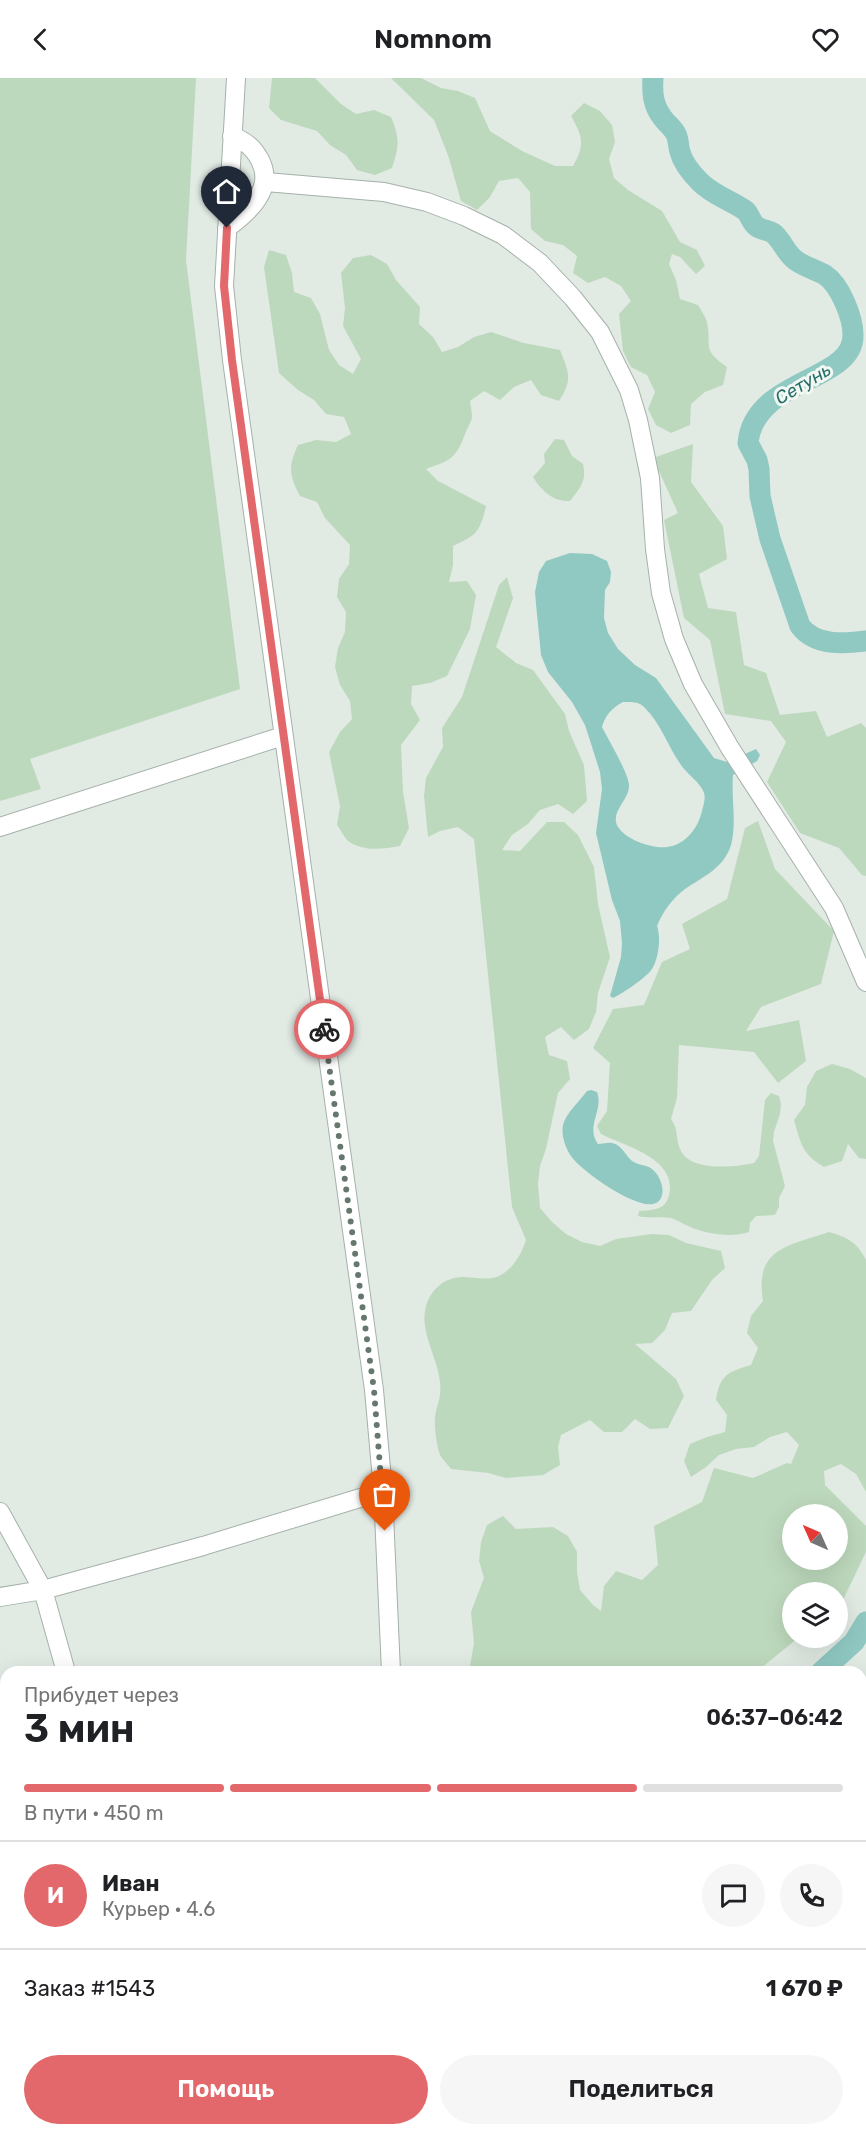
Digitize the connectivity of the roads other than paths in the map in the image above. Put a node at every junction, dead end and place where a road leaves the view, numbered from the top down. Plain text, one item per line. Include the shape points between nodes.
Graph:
1 (236, 78) edge
2 (232, 136) junction
3 (266, 182) junction
4 (227, 228) junction
5 (283, 736) junction
6 (0, 826) edge
7 (866, 982) edge
8 (383, 1491) junction
9 (0, 1512) edge
10 (43, 1590) junction
11 (0, 1597) edge
12 (64, 1666) edge
13 (391, 1666) edge

1 - 2 street
2 - 3 street via 255,150
2 - 4 street
3 - 4 street via 248,212
3 - 7 street via 384,192 464,216 503,235 540,263 600,332 629,390 638,420 650,478 662,593 674,639 693,684 730,748 834,908
4 - 5 street via 224,286 232,360
5 - 6 street
5 - 8 street via 371,1368
8 - 10 street
8 - 13 street
9 - 10 street
10 - 11 street
10 - 12 street

